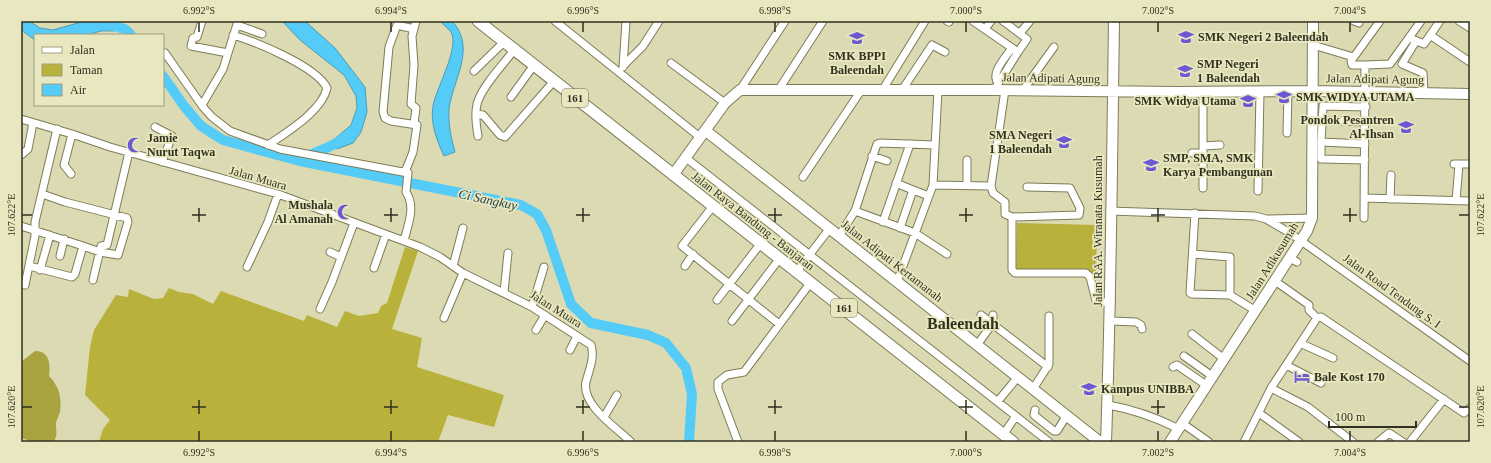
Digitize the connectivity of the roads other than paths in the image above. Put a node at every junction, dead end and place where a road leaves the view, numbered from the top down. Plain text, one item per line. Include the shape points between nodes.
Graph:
1 (202, 21) edge
2 (416, 21) edge
3 (478, 21) edge
4 (555, 21) edge
5 (626, 21) edge
6 (659, 21) edge
7 (785, 21) edge
8 (823, 21) edge
9 (925, 21) edge
10 (973, 21) edge
11 (991, 21) edge
12 (1003, 21) edge
13 (1030, 21) edge
14 (1114, 21) edge
15 (1313, 21) edge
16 (1380, 21) edge
17 (1421, 21) edge
18 (1440, 21) edge
19 (1460, 21) edge
20 (237, 23) edge
21 (1470, 28) edge
22 (986, 29) junction
23 (414, 30) junction
24 (1020, 33) junction
25 (262, 34) dead end
26 (233, 35) junction
27 (1430, 35) junction
28 (1413, 39) junction
29 (504, 42) junction
30 (1313, 45) junction
31 (1054, 47) dead end
32 (514, 50) junction
33 (1015, 50) junction
34 (945, 52) dead end
35 (165, 53) dead end
36 (228, 53) junction
37 (1350, 56) dead end
38 (1470, 62) edge
39 (671, 63) dead end
40 (534, 65) junction
41 (624, 65) junction
42 (1365, 65) junction
43 (474, 71) dead end
44 (623, 76) junction
45 (554, 81) junction
46 (999, 87) junction
47 (779, 88) junction
48 (862, 89) junction
49 (883, 89) junction
50 (740, 90) junction
51 (902, 90) junction
52 (938, 90) junction
53 (1024, 90) junction
54 (1288, 91) junction
55 (1313, 91) junction
56 (1113, 92) junction
57 (1203, 92) junction
58 (1260, 92) junction
59 (1366, 92) junction
60 (1424, 93) junction
61 (1470, 94) edge
62 (511, 97) dead end
63 (726, 103) junction
64 (202, 105) junction
65 (1366, 107) junction
66 (476, 114) junction
67 (21, 119) edge
68 (1317, 120) junction
69 (34, 122) junction
70 (1366, 122) junction
71 (414, 124) junction
72 (155, 127) dead end
73 (57, 129) junction
74 (1287, 133) dead end
75 (72, 134) junction
76 (704, 134) junction
77 (478, 136) dead end
78 (1321, 142) junction
79 (910, 144) junction
80 (1365, 144) junction
81 (268, 145) junction
82 (935, 145) junction
83 (1220, 145) dead end
84 (1203, 149) junction
85 (129, 152) junction
86 (1192, 153) dead end
87 (21, 155) edge
88 (872, 156) junction
89 (686, 158) junction
90 (967, 160) dead end
91 (1365, 160) junction
92 (888, 161) dead end
93 (162, 162) junction
94 (1470, 164) edge
95 (407, 173) junction
96 (71, 174) dead end
97 (673, 175) junction
98 (1391, 175) dead end
99 (803, 177) dead end
100 (896, 183) junction
101 (933, 184) junction
102 (967, 185) junction
103 (991, 186) junction
104 (1027, 187) dead end
105 (1203, 188) dead end
106 (913, 190) junction
107 (1258, 191) dead end
108 (42, 194) junction
109 (278, 194) junction
110 (929, 196) junction
111 (1365, 198) junction
112 (1390, 199) junction
113 (1456, 201) junction
114 (1470, 202) edge
115 (713, 206) junction
116 (855, 211) junction
117 (1110, 211) junction
118 (1195, 213) junction
119 (114, 215) junction
120 (1012, 217) junction
121 (1312, 218) junction
122 (1364, 218) dead end
123 (1266, 219) junction
124 (883, 222) junction
125 (354, 223) junction
126 (21, 226) edge
127 (463, 228) dead end
128 (830, 228) junction
129 (900, 228) junction
130 (35, 230) junction
131 (386, 234) junction
132 (915, 234) junction
133 (50, 235) junction
134 (839, 236) junction
135 (64, 239) junction
136 (1301, 240) junction
137 (404, 242) junction
138 (761, 243) junction
139 (83, 246) junction
140 (100, 252) junction
141 (330, 252) dead end
142 (508, 253) dead end
143 (693, 254) junction
144 (811, 254) junction
145 (947, 254) dead end
146 (1192, 254) junction
147 (60, 256) dead end
148 (341, 258) junction
149 (780, 258) junction
150 (29, 266) junction
151 (452, 266) junction
152 (685, 266) dead end
153 (247, 267) dead end
154 (544, 267) dead end
155 (374, 268) dead end
156 (40, 270) junction
157 (797, 271) junction
158 (463, 273) junction
159 (93, 280) dead end
160 (1275, 281) junction
161 (811, 282) junction
162 (897, 282) junction
163 (730, 283) junction
164 (25, 285) dead end
165 (504, 292) junction
166 (1230, 295) junction
167 (748, 298) junction
168 (717, 300) dead end
169 (1111, 303) junction
170 (532, 307) junction
171 (320, 309) dead end
172 (1256, 311) junction
173 (545, 315) junction
174 (981, 315) dead end
175 (993, 315) dead end
176 (1049, 316) dead end
177 (444, 318) dead end
178 (1319, 318) junction
179 (732, 321) dead end
180 (1111, 321) junction
181 (993, 323) junction
182 (779, 324) junction
183 (1142, 329) dead end
184 (536, 330) dead end
185 (1192, 334) dead end
186 (577, 336) junction
187 (1302, 344) junction
188 (977, 345) junction
189 (570, 350) dead end
190 (1184, 356) dead end
191 (1333, 358) dead end
192 (1224, 359) junction
193 (1470, 361) edge
194 (1286, 365) junction
195 (1048, 367) junction
196 (1173, 367) dead end
197 (1018, 377) junction
198 (1209, 380) junction
199 (1321, 383) dead end
200 (1271, 388) junction
201 (1033, 389) junction
202 (617, 395) dead end
203 (1444, 399) junction
204 (998, 401) junction
205 (1108, 405) junction
206 (1470, 408) edge
207 (1035, 410) dead end
208 (1259, 413) junction
209 (1067, 415) junction
210 (1016, 416) junction
211 (604, 417) junction
212 (1180, 426) junction
213 (1003, 434) junction
214 (1246, 441) edge
215 (631, 442) edge
216 (738, 442) edge
217 (1012, 442) edge
218 (1049, 442) edge
219 (1100, 442) edge
220 (1106, 442) edge
221 (1170, 442) edge
222 (1209, 442) edge
223 (1299, 442) edge
224 (1353, 442) edge
225 (1378, 442) edge
226 (1403, 442) edge
227 (1410, 442) edge

1 - 36 street via 198,37 189,37 192,47
2 - 23 street
3 - 29 main road, Jalan Raya Bandung - Banjaran / 161
4 - 44 street
5 - 41 street
6 - 41 street via 643,46
7 - 50 street
8 - 47 street
9 - 49 street
10 - 22 street
11 - 22 street
12 - 24 street
13 - 24 street
14 - 56 main road, Jalan RAA. Wiranata Kusumah
15 - 30 main road, Jalan Adikusumah
16 - 42 street via 1351,61 1352,65
17 - 28 street
18 - 27 street
19 - 21 street
20 - 25 street
20 - 26 street
22 - 33 street
23 - 71 street via 411,104 416,108
23 - 71 street via 398,24 395,29 390,47 383,112 388,120
24 - 33 street via 1027,40
26 - 36 street
26 - 81 street via 256,42 310,71 327,88 323,98 306,117
27 - 28 street via 1424,44
27 - 38 street
28 - 42 street via 1390,64
28 - 60 street via 1402,64 1423,73
29 - 32 main road, Jalan Raya Bandung - Banjaran / 161
29 - 43 street
30 - 37 street
30 - 55 main road, Jalan Adikusumah
31 - 53 street
32 - 40 main road, Jalan Raya Bandung - Banjaran / 161
32 - 66 street via 478,100
33 - 46 street
34 - 51 street via 932,45
35 - 64 street
36 - 64 street
39 - 63 street
40 - 45 main road, Jalan Raya Bandung - Banjaran / 161
40 - 62 street
41 - 44 street
42 - 59 street
44 - 76 street
45 - 66 street via 505,137 500,135 484,115
45 - 97 main road, Jalan Raya Bandung - Banjaran / 161
46 - 52 main road, Jalan Adipati Agung
46 - 53 main road, Jalan Adipati Agung
46 - 103 street
47 - 48 main road, Jalan Adipati Agung
47 - 50 main road, Jalan Adipati Agung
48 - 49 main road, Jalan Adipati Agung
48 - 99 street
49 - 51 main road, Jalan Adipati Agung
50 - 63 main road
51 - 52 main road, Jalan Adipati Agung
52 - 82 street
53 - 56 main road, Jalan Adipati Agung
54 - 55 main road, Jalan Adipati Agung
54 - 58 main road, Jalan Adipati Agung
54 - 74 street
55 - 59 main road, Jalan Adipati Agung
55 - 68 main road, Jalan Adikusumah
56 - 57 main road, Jalan Adipati Agung
56 - 117 main road, Jalan RAA. Wiranata Kusumah
57 - 58 main road, Jalan Adipati Agung
57 - 84 street
58 - 107 street
59 - 60 main road, Jalan Adipati Agung
59 - 65 street
60 - 61 main road, Jalan Adipati Agung
63 - 76 main road
64 - 81 street via 230,131
65 - 68 street via 1323,106
65 - 70 street
66 - 77 street
67 - 69 street, Jalan Muara
68 - 70 street
68 - 78 street
68 - 121 main road, Jalan Adikusumah
69 - 73 street, Jalan Muara
69 - 87 street via 28,149
70 - 80 street
71 - 95 street via 417,126
72 - 93 street via 172,136
73 - 75 street, Jalan Muara
73 - 108 street
75 - 85 street, Jalan Muara
75 - 96 street via 64,166
76 - 89 main road
76 - 128 main road, Jalan Adipati Kertamanah
78 - 80 street
78 - 91 street via 1321,159
79 - 82 street
79 - 88 street via 879,143
79 - 100 street
80 - 91 street
81 - 95 street
82 - 101 street
83 - 84 street
84 - 86 street
84 - 105 street
85 - 93 street, Jalan Muara
85 - 119 street
88 - 92 street
88 - 116 street
89 - 97 main road
89 - 144 street
90 - 102 street
91 - 111 street
93 - 109 street, Jalan Muara
94 - 113 street via 1456,164
95 - 137 street via 406,192 411,200 411,207
97 - 115 main road, Jalan Raya Bandung - Banjaran / 161
98 - 112 street
100 - 106 street
100 - 124 street
101 - 102 street
101 - 110 street
102 - 103 street
103 - 120 street via 993,193 1005,202 1005,214
104 - 120 street via 1070,188 1080,208 1079,215
106 - 110 street
106 - 129 street
108 - 119 street
108 - 130 street via 34,222
109 - 125 street, Jalan Muara
109 - 153 street
110 - 132 street
111 - 112 street
111 - 122 street
112 - 113 street
113 - 114 street
115 - 138 main road, Jalan Raya Bandung - Banjaran / 161
115 - 143 street via 682,245
116 - 124 street
116 - 134 street
117 - 118 street
117 - 169 main road, Jalan RAA. Wiranata Kusumah
118 - 123 street via 1255,216
118 - 146 street
119 - 140 street via 107,244 101,246
119 - 140 street via 129,220 120,253 117,255
120 - 169 street via 1013,272 1086,273 1090,277 1096,301
121 - 123 street
121 - 136 main road, Jalan Adikusumah
123 - 136 street, Jalan Road Tendung S. I
124 - 129 street
125 - 131 street, Jalan Muara
125 - 148 street
126 - 130 street
127 - 151 street
128 - 134 main road, Jalan Adipati Kertamanah
128 - 144 street
129 - 132 street
130 - 133 street
130 - 150 street
131 - 137 street, Jalan Muara
131 - 155 street
132 - 145 street
132 - 162 street
133 - 135 street
133 - 156 street
134 - 162 main road, Jalan Adipati Kertamanah
135 - 139 street
135 - 147 street
136 - 160 main road, Jalan Adikusumah via 1293,260
136 - 193 street, Jalan Road Tendung S. I
137 - 151 street, Jalan Muara via 424,249
138 - 149 main road, Jalan Raya Bandung - Banjaran / 161
138 - 163 street
139 - 140 street
139 - 156 street via 74,276
140 - 159 street
141 - 148 street
142 - 165 street
143 - 152 street
143 - 163 street
144 - 157 street
144 - 204 street
146 - 166 street via 1230,257
146 - 166 street via 1191,294
148 - 171 street
149 - 157 main road, Jalan Raya Bandung - Banjaran / 161
149 - 167 street
150 - 156 street
150 - 164 street
151 - 158 street, Jalan Muara
154 - 170 street
157 - 161 main road, Jalan Raya Bandung - Banjaran / 161
158 - 165 street, Jalan Muara
158 - 177 street
160 - 172 main road, Jalan Adikusumah
160 - 178 street via 1309,306 1309,310
161 - 182 street
161 - 213 main road, Jalan Raya Bandung - Banjaran / 161
162 - 188 main road, Jalan Adipati Kertamanah
163 - 167 street
163 - 168 street
165 - 170 street, Jalan Muara
166 - 172 street
167 - 179 street
167 - 182 street
169 - 180 main road, Jalan RAA. Wiranata Kusumah
170 - 173 street, Jalan Muara
172 - 192 main road, Jalan Adikusumah
173 - 184 street
173 - 186 street, Jalan Muara
174 - 181 street
175 - 181 street
176 - 195 street
178 - 187 street
178 - 203 street
180 - 183 street via 1136,322 1141,324
180 - 205 main road, Jalan RAA. Wiranata Kusumah
181 - 188 street
181 - 195 street
182 - 216 street via 744,372 727,375 718,382 718,389
185 - 192 street
186 - 189 street
186 - 211 street, Jalan Muara via 591,345 593,352 585,388 592,405
187 - 191 street
187 - 194 street
188 - 197 main road, Jalan Adipati Kertamanah
190 - 198 street
192 - 198 main road, Jalan Adikusumah
194 - 199 street
194 - 200 street
195 - 201 street
196 - 198 street via 1177,365
197 - 201 main road, Jalan Adipati Kertamanah
197 - 204 street
198 - 212 main road, Jalan Adikusumah
200 - 208 street
200 - 224 street via 1308,407
201 - 209 main road, Jalan Adipati Kertamanah
202 - 211 street
203 - 206 street via 1464,413
203 - 227 street
204 - 210 street
205 - 212 street
205 - 220 main road, Jalan RAA. Wiranata Kusumah
207 - 209 street via 1034,414 1054,431 1057,431
208 - 214 street
208 - 223 street
209 - 219 main road, Jalan Adipati Kertamanah
210 - 213 street
210 - 218 street
211 - 215 street
212 - 221 main road, Jalan Adikusumah
212 - 222 street
213 - 217 main road, Jalan Raya Bandung - Banjaran / 161
225 - 226 street via 1389,433

